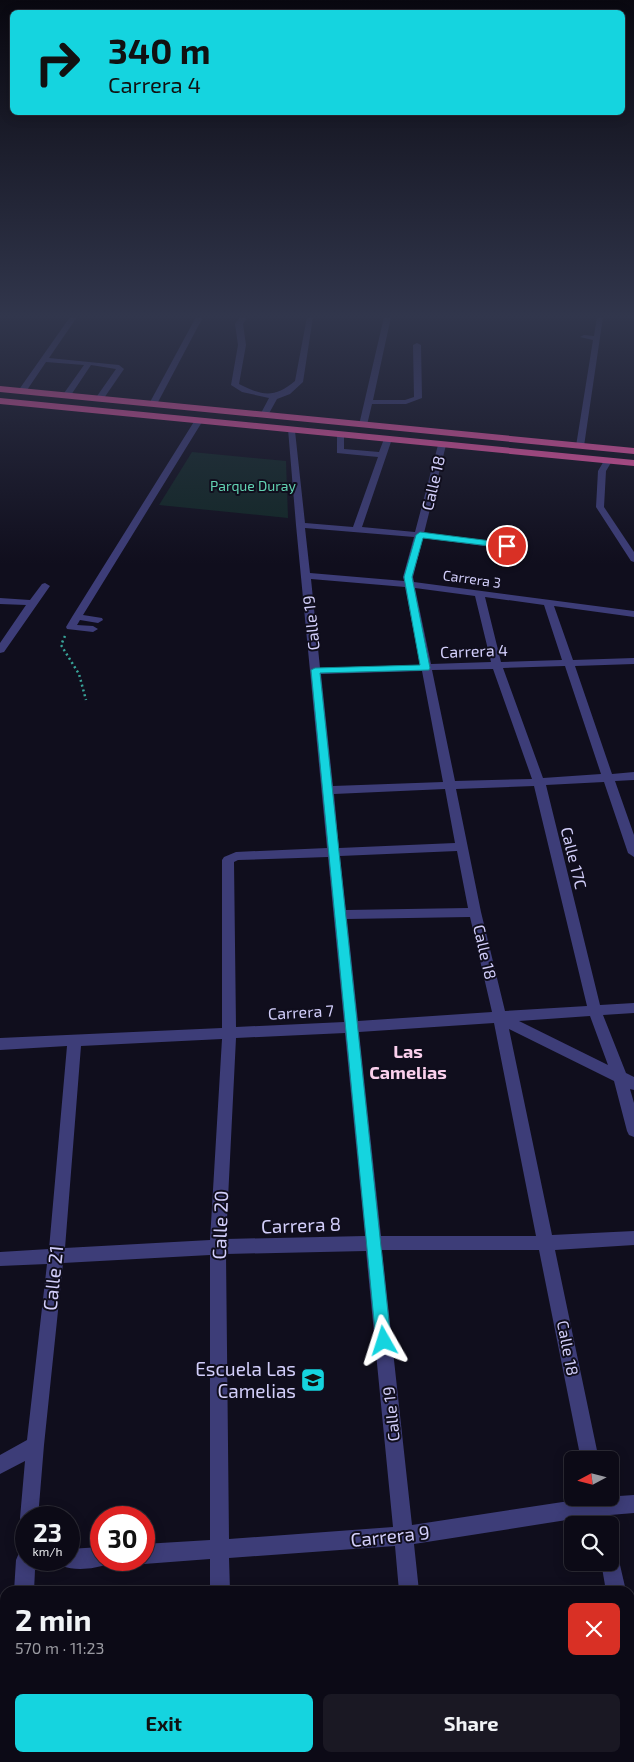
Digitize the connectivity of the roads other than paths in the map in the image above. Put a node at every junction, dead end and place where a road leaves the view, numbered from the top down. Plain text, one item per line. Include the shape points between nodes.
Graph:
1 (101, 399) edge
2 (156, 399) edge
3 (273, 399) edge
4 (414, 399) edge
5 (588, 399) edge
6 (0, 401) edge
7 (368, 402) joint
8 (153, 404) junction
9 (264, 415) junction
10 (198, 422) junction
11 (363, 425) junction
12 (291, 431) junction
13 (340, 435) junction
14 (388, 439) junction
15 (442, 445) junction
16 (580, 446) junction
17 (634, 451) edge
18 (383, 455) junction
19 (608, 461) junction
20 (634, 463) edge
21 (300, 525) junction
22 (357, 529) junction
23 (420, 535) junction
24 (126, 538) junction
25 (138, 539) dead end
26 (507, 546) dead end
27 (634, 559) edge
28 (306, 576) junction
29 (409, 584) junction
30 (45, 586) dead end
31 (479, 594) junction
32 (0, 601) edge
33 (34, 602) junction
34 (548, 603) junction
35 (634, 614) edge
36 (77, 617) junction
37 (98, 620) dead end
38 (93, 629) dead end
39 (0, 650) edge
40 (569, 662) junction
41 (634, 662) edge
42 (497, 666) junction
43 (425, 668) junction
44 (315, 670) junction
45 (634, 776) edge
46 (609, 777) junction
47 (539, 782) junction
48 (450, 785) junction
49 (328, 790) junction
50 (463, 847) junction
51 (334, 852) junction
52 (634, 853) edge
53 (475, 912) junction
54 (340, 916) junction
55 (634, 1008) edge
56 (594, 1012) junction
57 (500, 1018) junction
58 (352, 1027) junction
59 (230, 1033) junction
60 (75, 1039) junction
61 (0, 1044) edge
62 (620, 1077) junction
63 (634, 1084) edge
64 (634, 1131) edge
65 (634, 1238) edge
66 (374, 1243) junction
67 (546, 1243) junction
68 (218, 1247) junction
69 (56, 1257) junction
70 (0, 1259) edge
71 (35, 1445) junction
72 (588, 1451) edge
73 (0, 1465) edge
74 (619, 1503) edge
75 (634, 1504) edge
76 (30, 1506) edge
77 (576, 1506) edge
78 (404, 1536) junction
79 (221, 1550) junction
80 (155, 1553) edge
81 (25, 1571) edge
82 (612, 1571) edge
83 (24, 1586) edge
84 (220, 1586) edge
85 (409, 1586) edge
86 (615, 1586) edge

1 - 8 highway
2 - 8 street
3 - 9 street
4 - 7 street
5 - 16 street
6 - 10 highway
7 - 11 street
8 - 9 highway
9 - 11 highway
10 - 12 highway
10 - 24 street
11 - 16 highway
12 - 13 highway
12 - 21 street, Calle 19
13 - 14 highway
13 - 18 street via 340,451
14 - 15 highway
14 - 18 street
15 - 19 highway
15 - 23 street, Calle 18
16 - 17 highway
18 - 22 street
19 - 20 highway
19 - 27 street via 602,471 600,507
21 - 22 street
21 - 28 street, Calle 19
22 - 23 street
23 - 26 street
23 - 29 street, Calle 18 via 408,577
24 - 25 street
24 - 36 street
28 - 29 street, Carrera 3
28 - 44 street, Calle 19
29 - 31 street, Carrera 3
29 - 43 street, Calle 18
30 - 33 street
31 - 34 street, Carrera 3
31 - 42 street, Calle 17C
32 - 33 street
33 - 39 street
34 - 35 street, Carrera 3
34 - 40 street
36 - 37 street
36 - 38 street via 71,627
40 - 41 street, Carrera 4
40 - 42 street, Carrera 4
40 - 46 street
42 - 43 street, Carrera 4
42 - 47 street, Calle 17C
43 - 44 street, Carrera 4
43 - 48 street, Calle 18
44 - 49 street, Calle 19
45 - 46 street
46 - 47 street
46 - 52 street
47 - 48 street
47 - 56 street, Calle 17C
48 - 49 street
48 - 50 street, Calle 18
49 - 51 street, Calle 19
50 - 51 street
50 - 53 street, Calle 18
51 - 54 street, Calle 19
51 - 59 street, Calle 20 via 236,856 228,860
53 - 54 street
53 - 57 street, Calle 18
54 - 58 street, Calle 19
55 - 56 street, Carrera 7
56 - 57 street, Carrera 7
56 - 62 street, Calle 17C
57 - 58 street, Carrera 7
57 - 62 street
57 - 67 street, Calle 18
58 - 59 street, Carrera 7
58 - 66 street, Calle 19
59 - 60 street, Carrera 7
59 - 68 street, Calle 20
60 - 61 street, Carrera 7
60 - 69 street, Calle 21
62 - 63 street
62 - 64 street, Calle 17C
65 - 67 street, Carrera 8
66 - 67 street, Carrera 8
66 - 68 street, Carrera 8
66 - 78 street, Calle 19
67 - 72 street, Calle 18
68 - 69 street, Carrera 8
68 - 79 street, Calle 20
69 - 70 street, Carrera 8
69 - 71 street, Calle 21
71 - 73 street
71 - 76 street, Calle 21
74 - 75 street, Carrera 9
77 - 78 street, Carrera 9
78 - 79 street, Carrera 9
78 - 85 street, Calle 19
79 - 80 street, Carrera 9
79 - 84 street, Calle 20
81 - 83 street
82 - 86 street

